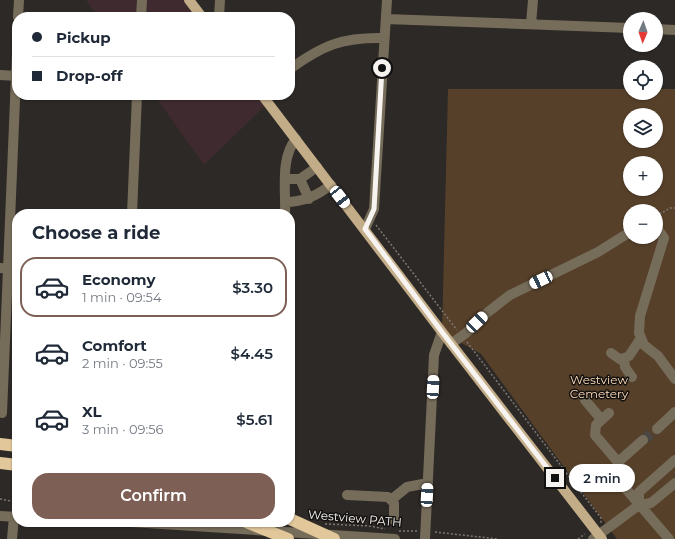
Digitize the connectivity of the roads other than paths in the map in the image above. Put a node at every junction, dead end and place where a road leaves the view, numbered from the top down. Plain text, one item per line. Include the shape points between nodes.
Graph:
1 (19, 0) edge
2 (140, 0) edge
3 (189, 0) edge
4 (220, 0) edge
5 (387, 0) edge
6 (533, 0) edge
7 (18, 12) edge
8 (141, 12) edge
9 (198, 12) edge
10 (219, 12) edge
11 (386, 19) junction
12 (531, 24) junction
13 (623, 28) edge
14 (663, 29) edge
15 (675, 30) edge
16 (384, 38) junction
17 (295, 66) edge
18 (0, 75) edge
19 (12, 76) edge
20 (15, 100) edge
21 (138, 100) edge
22 (266, 100) edge
23 (296, 139) junction
24 (317, 167) junction
25 (286, 179) junction
26 (300, 180) junction
27 (331, 185) junction
28 (308, 199) junction
29 (285, 202) junction
30 (132, 209) edge
31 (285, 209) edge
32 (365, 229) junction
33 (623, 236) edge
34 (662, 244) edge
35 (8, 268) edge
36 (442, 332) junction
37 (641, 338) junction
38 (451, 344) junction
39 (611, 353) dead end
40 (624, 358) junction
41 (632, 377) dead end
42 (675, 379) edge
43 (585, 400) dead end
44 (675, 412) edge
45 (2, 413) dead end
46 (656, 429) tunnel mouth
47 (644, 440) tunnel mouth
48 (0, 444) edge
49 (12, 445) edge
50 (675, 460) edge
51 (618, 462) junction
52 (0, 463) edge
53 (12, 464) edge
54 (428, 483) junction
55 (675, 483) edge
56 (347, 495) dead end
57 (391, 500) junction
58 (639, 505) junction
59 (0, 516) edge
60 (12, 516) edge
61 (394, 520) dead end
62 (295, 521) edge
63 (14, 527) edge
64 (251, 527) edge
65 (258, 527) edge
66 (394, 533) edge
67 (425, 534) edge
68 (595, 537) edge
69 (12, 539) edge
70 (288, 539) edge
71 (334, 539) edge
72 (669, 539) edge

1 - 7 street
2 - 8 street
3 - 9 main road
4 - 10 street
5 - 11 street
6 - 12 street
11 - 12 street
11 - 16 street
12 - 13 street
14 - 15 street
16 - 17 street via 327,45
16 - 32 street via 374,209
18 - 19 street
20 - 35 street
21 - 30 street
22 - 23 main road
23 - 24 main road
23 - 25 street via 289,147
24 - 26 street
24 - 27 main road
25 - 26 street
25 - 29 street
26 - 28 street
27 - 28 street
27 - 32 main road
28 - 29 street
29 - 31 street
32 - 36 main road
33 - 38 street via 598,252 510,295
34 - 37 street via 640,316
35 - 45 street
36 - 38 main road
36 - 54 street via 434,355
37 - 40 street via 636,348
37 - 42 street via 644,345 658,356
38 - 68 main road
39 - 40 street via 621,360
40 - 41 street via 625,367
43 - 51 street via 605,416 596,424 594,435
44 - 46 street
47 - 51 street
48 - 49 highway
50 - 58 street via 639,492
51 - 58 street via 614,475
52 - 53 highway
54 - 57 street via 407,487
54 - 67 street
55 - 58 street via 651,503
56 - 57 street via 388,497
57 - 61 street via 394,503
58 - 68 street
58 - 72 street
59 - 60 street
62 - 71 highway
63 - 69 street
64 - 66 street
65 - 70 highway

